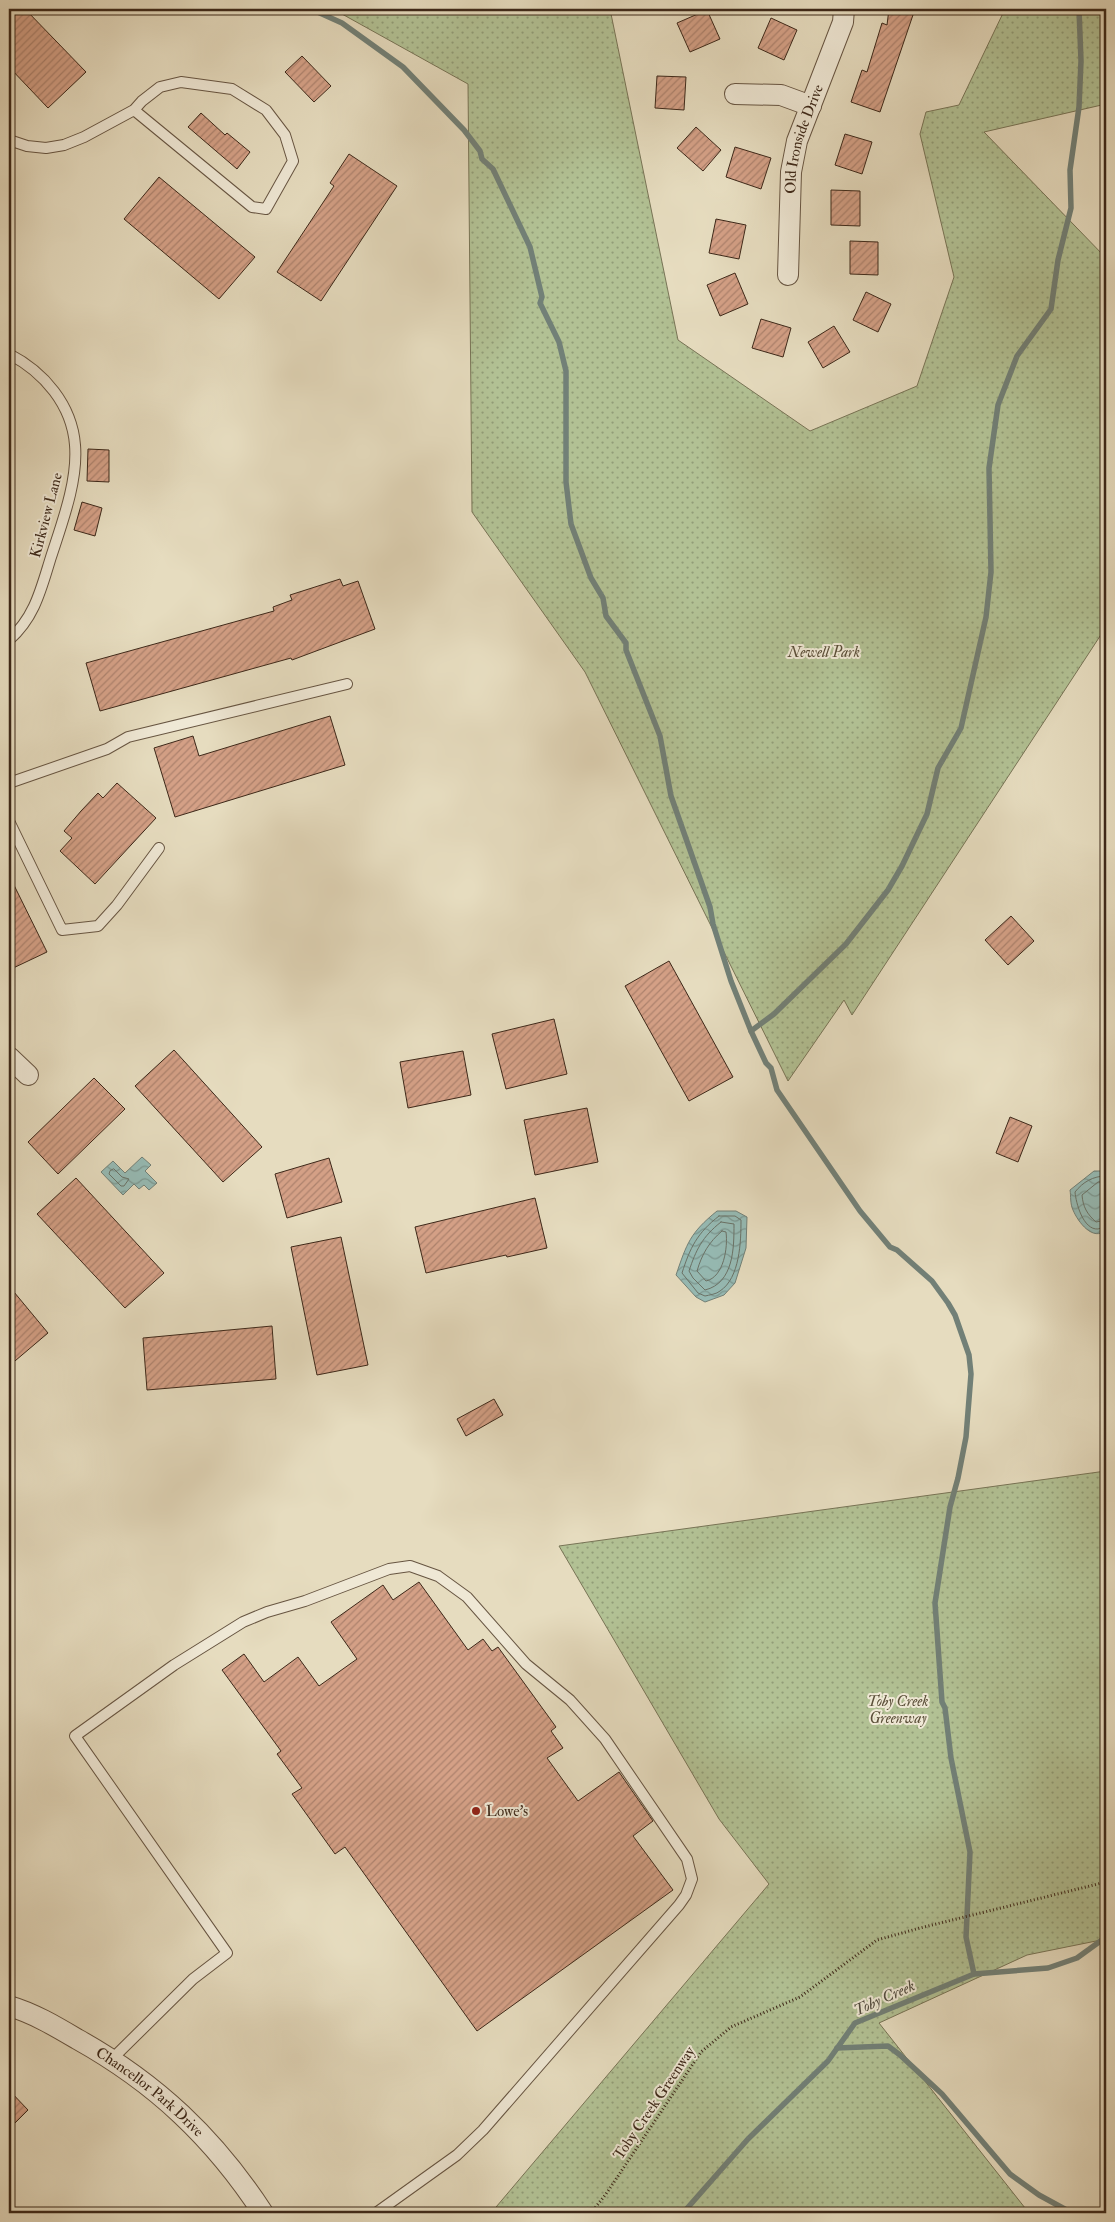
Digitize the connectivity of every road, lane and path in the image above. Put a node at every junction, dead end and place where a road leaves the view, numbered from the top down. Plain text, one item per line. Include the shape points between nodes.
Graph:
1 (844, 9) edge
2 (736, 94) dead end
3 (812, 106) junction
4 (134, 110) junction
5 (9, 140) edge
6 (788, 275) dead end
7 (9, 354) edge
8 (9, 640) edge
9 (347, 684) dead end
10 (9, 783) edge
11 (9, 821) edge
12 (158, 848) dead end
13 (9, 1056) edge
14 (28, 1076) dead end
15 (1106, 1882) edge
16 (9, 2006) edge
17 (112, 2059) junction
18 (263, 2213) edge
19 (376, 2213) edge
20 (591, 2213) edge

1 - 3 street, Old Ironside Drive
2 - 3 street via 781,95
3 - 6 street, Old Ironside Drive via 797,141 791,172
4 - 4 lane via 160,87 181,82 232,89 266,110 285,135 293,161 266,209 252,206
4 - 5 lane via 64,145 46,148
7 - 8 lane, Kirkview Lane via 46,380 67,411 75,446 72,488 33,612
9 - 10 lane via 128,737 107,749
11 - 12 lane via 62,930 98,926
13 - 14 street
15 - 20 path, Toby Creek Greenway via 877,1940 800,1997 749,2018 721,2034 696,2058
16 - 17 street, Chancellor Park Drive via 58,2028
17 - 18 street, Chancellor Park Drive via 155,2090 197,2128 234,2170
17 - 19 lane via 193,1979 227,1953 75,1736 174,1665 252,1617 306,1601 389,1569 410,1566 438,1576 467,1597 526,1664 570,1700 593,1724 680,1846 692,1871 692,1879 679,1905 483,2130 457,2155

